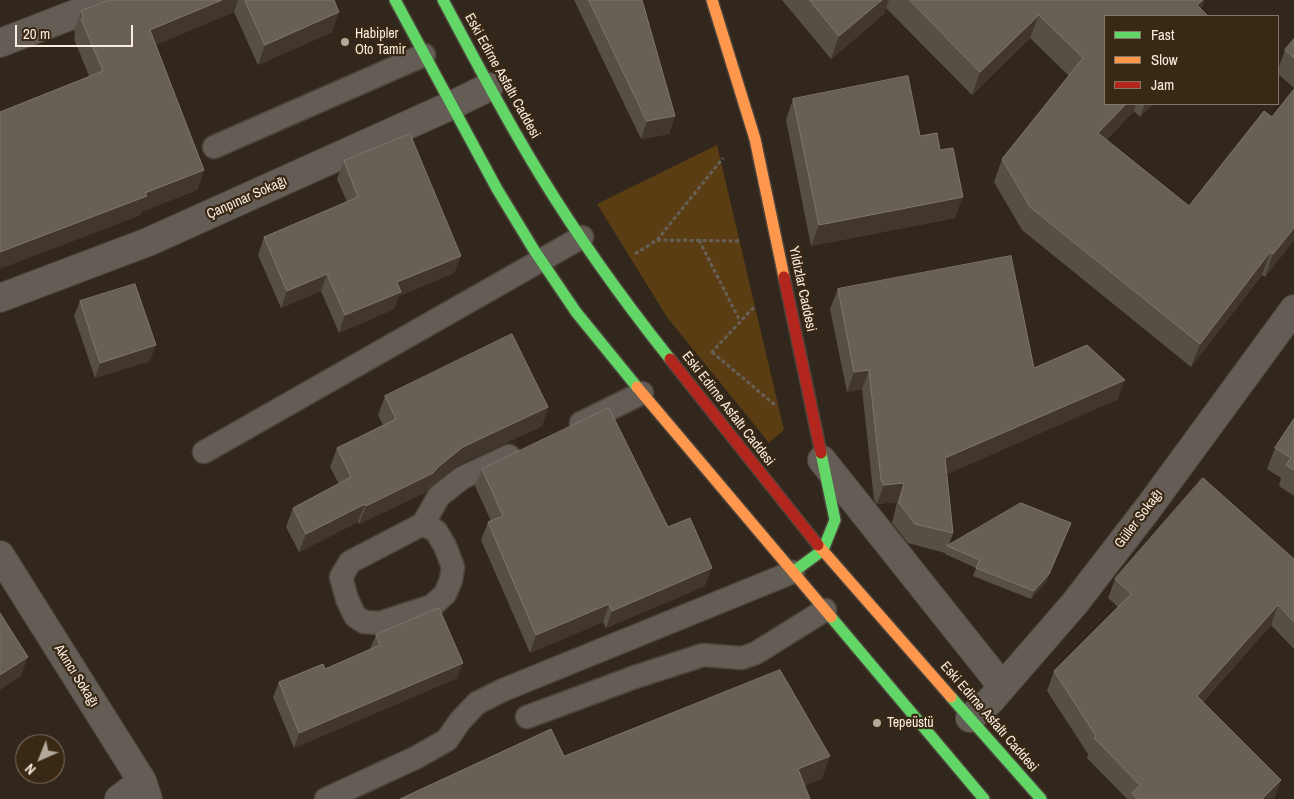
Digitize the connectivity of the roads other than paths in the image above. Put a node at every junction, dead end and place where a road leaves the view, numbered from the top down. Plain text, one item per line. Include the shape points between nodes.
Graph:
1 (111, 0) edge
2 (395, 0) edge
3 (443, 0) edge
4 (712, 0) edge
5 (0, 43) edge
6 (424, 55) junction
7 (490, 87) junction
8 (452, 106) junction
9 (214, 147) dead end
10 (582, 237) junction
11 (540, 259) junction
12 (0, 298) edge
13 (1294, 309) edge
14 (642, 394) junction
15 (559, 433) edge
16 (524, 450) edge
17 (204, 452) dead end
18 (822, 460) junction
19 (423, 524) junction
20 (822, 550) junction
21 (0, 555) edge
22 (793, 572) junction
23 (825, 610) junction
24 (1002, 686) junction
25 (527, 717) dead end
26 (967, 720) junction
27 (145, 790) edge
28 (119, 799) edge
29 (326, 799) edge
30 (984, 799) edge
31 (1041, 799) edge

1 - 5 street
2 - 6 main road
3 - 7 main road, Eski Edirne Asfaltı Caddesi
4 - 18 main road, Yıldızlar Caddesi via 751,125
6 - 8 main road
6 - 9 lane
7 - 8 street, Çanpınar Sokağı
7 - 10 main road, Eski Edirne Asfaltı Caddesi via 539,173
8 - 11 main road
8 - 12 street, Çanpınar Sokağı via 148,242
10 - 11 lane
10 - 20 main road, Eski Edirne Asfaltı Caddesi via 649,333
11 - 14 main road via 576,312
11 - 17 lane
13 - 24 street, Güller Sokağı via 1081,596
14 - 15 lane
14 - 22 main road
16 - 19 lane via 462,478 439,496
18 - 20 main road, Yıldızlar Caddesi via 834,520
18 - 24 street
19 - 19 lane via 350,562 341,577 355,616 364,622 380,623 432,606 445,594 453,568 436,531
20 - 22 main road
20 - 26 main road, Eski Edirne Asfaltı Caddesi
21 - 27 street, Akıncı Sokağı
22 - 23 main road
22 - 29 lane via 502,690 477,703 447,740
23 - 25 lane via 756,653 742,658 703,655 635,676
23 - 30 main road via 940,741
24 - 26 street, Güller Sokağı
26 - 31 main road, Eski Edirne Asfaltı Caddesi
27 - 28 street

